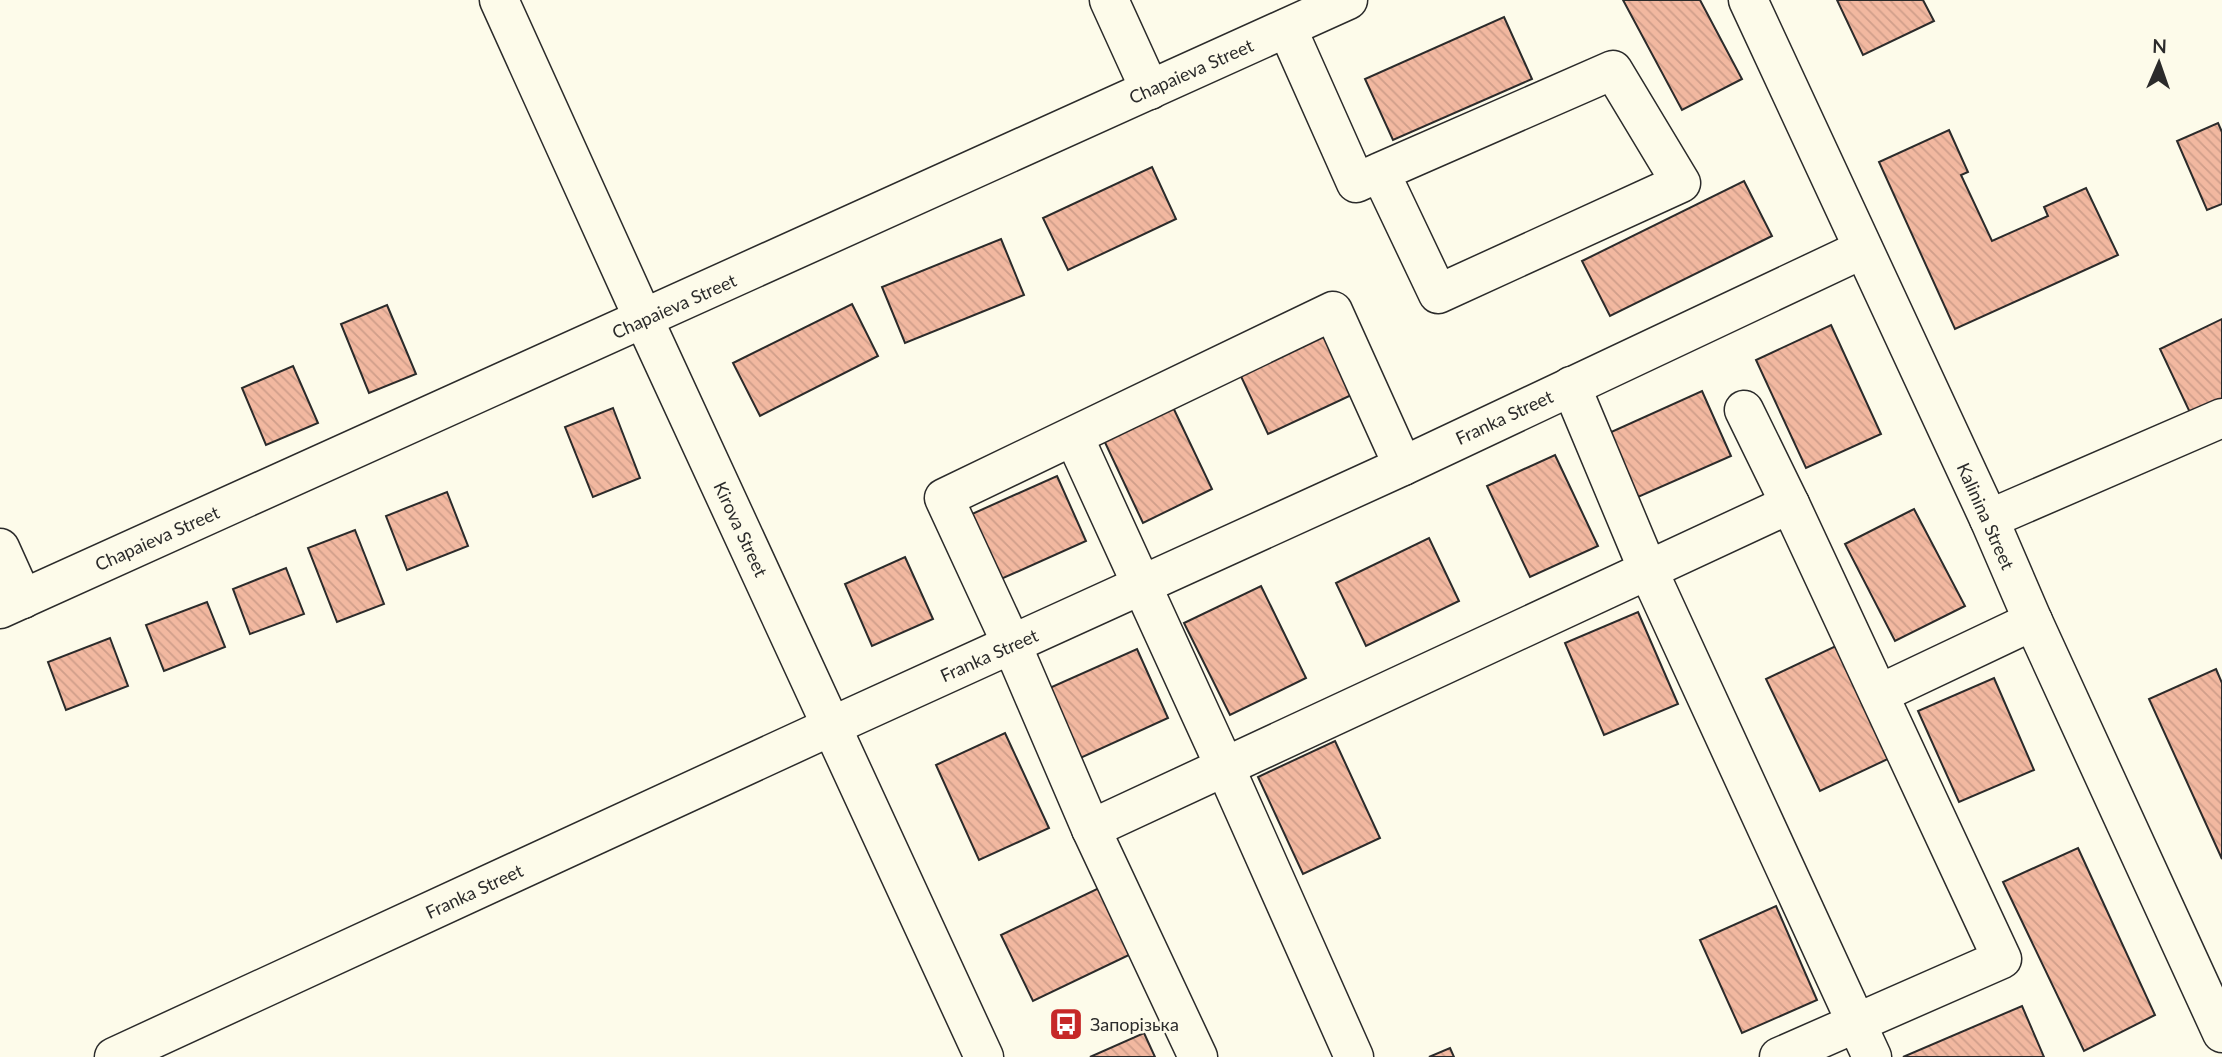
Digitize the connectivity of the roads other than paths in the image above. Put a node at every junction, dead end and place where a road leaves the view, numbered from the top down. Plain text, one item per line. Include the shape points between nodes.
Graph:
1 (499, 0) edge
2 (1109, 0) edge
3 (1348, 0) edge
4 (1748, 0) edge
5 (1287, 28) junction
6 (1150, 90) junction
7 (1380, 172) junction
8 (1863, 249) junction
9 (644, 320) junction
10 (1572, 386) junction
11 (1744, 410) dead end
12 (2222, 418) edge
13 (1074, 437) junction
14 (1403, 466) junction
15 (1790, 504) junction
16 (1989, 519) junction
17 (0, 548) edge
18 (1648, 570) junction
19 (1142, 586) junction
20 (12, 604) edge
21 (2033, 621) junction
22 (1012, 645) junction
23 (1879, 694) junction
24 (832, 726) junction
25 (1224, 765) junction
26 (1091, 829) junction
27 (2222, 1033) edge
28 (1864, 1040) edge
29 (2222, 1051) edge
30 (114, 1057) edge
31 (984, 1057) edge
32 (1198, 1057) edge
33 (1354, 1057) edge
34 (1779, 1057) edge
35 (2209, 1057) edge

1 - 9 street, Kirova Street
2 - 6 street
3 - 5 street, Chapaieva Street
4 - 8 street, Kalinina Street
5 - 6 street, Chapaieva Street
5 - 7 street via 1356,183
6 - 9 street, Chapaieva Street
7 - 7 street via 1613,70 1681,183 1438,294
8 - 10 street, Franka Street
8 - 16 street, Kalinina Street
9 - 20 street, Chapaieva Street
9 - 24 street, Kirova Street
10 - 14 street, Franka Street
10 - 18 street
11 - 15 street
12 - 16 street
13 - 14 street via 1334,311
13 - 19 street
13 - 22 street via 944,498
14 - 19 street, Franka Street
15 - 18 street
15 - 23 street
16 - 21 street, Kalinina Street
17 - 20 street
18 - 25 street
18 - 28 street
19 - 22 street, Franka Street
19 - 25 street
21 - 23 street
21 - 27 street, Kalinina Street
22 - 24 street, Franka Street
22 - 26 street
23 - 28 street via 2002,959
24 - 30 street, Franka Street
24 - 31 street, Kirova Street
25 - 26 street
25 - 33 street
26 - 32 street
28 - 34 street
29 - 35 street

